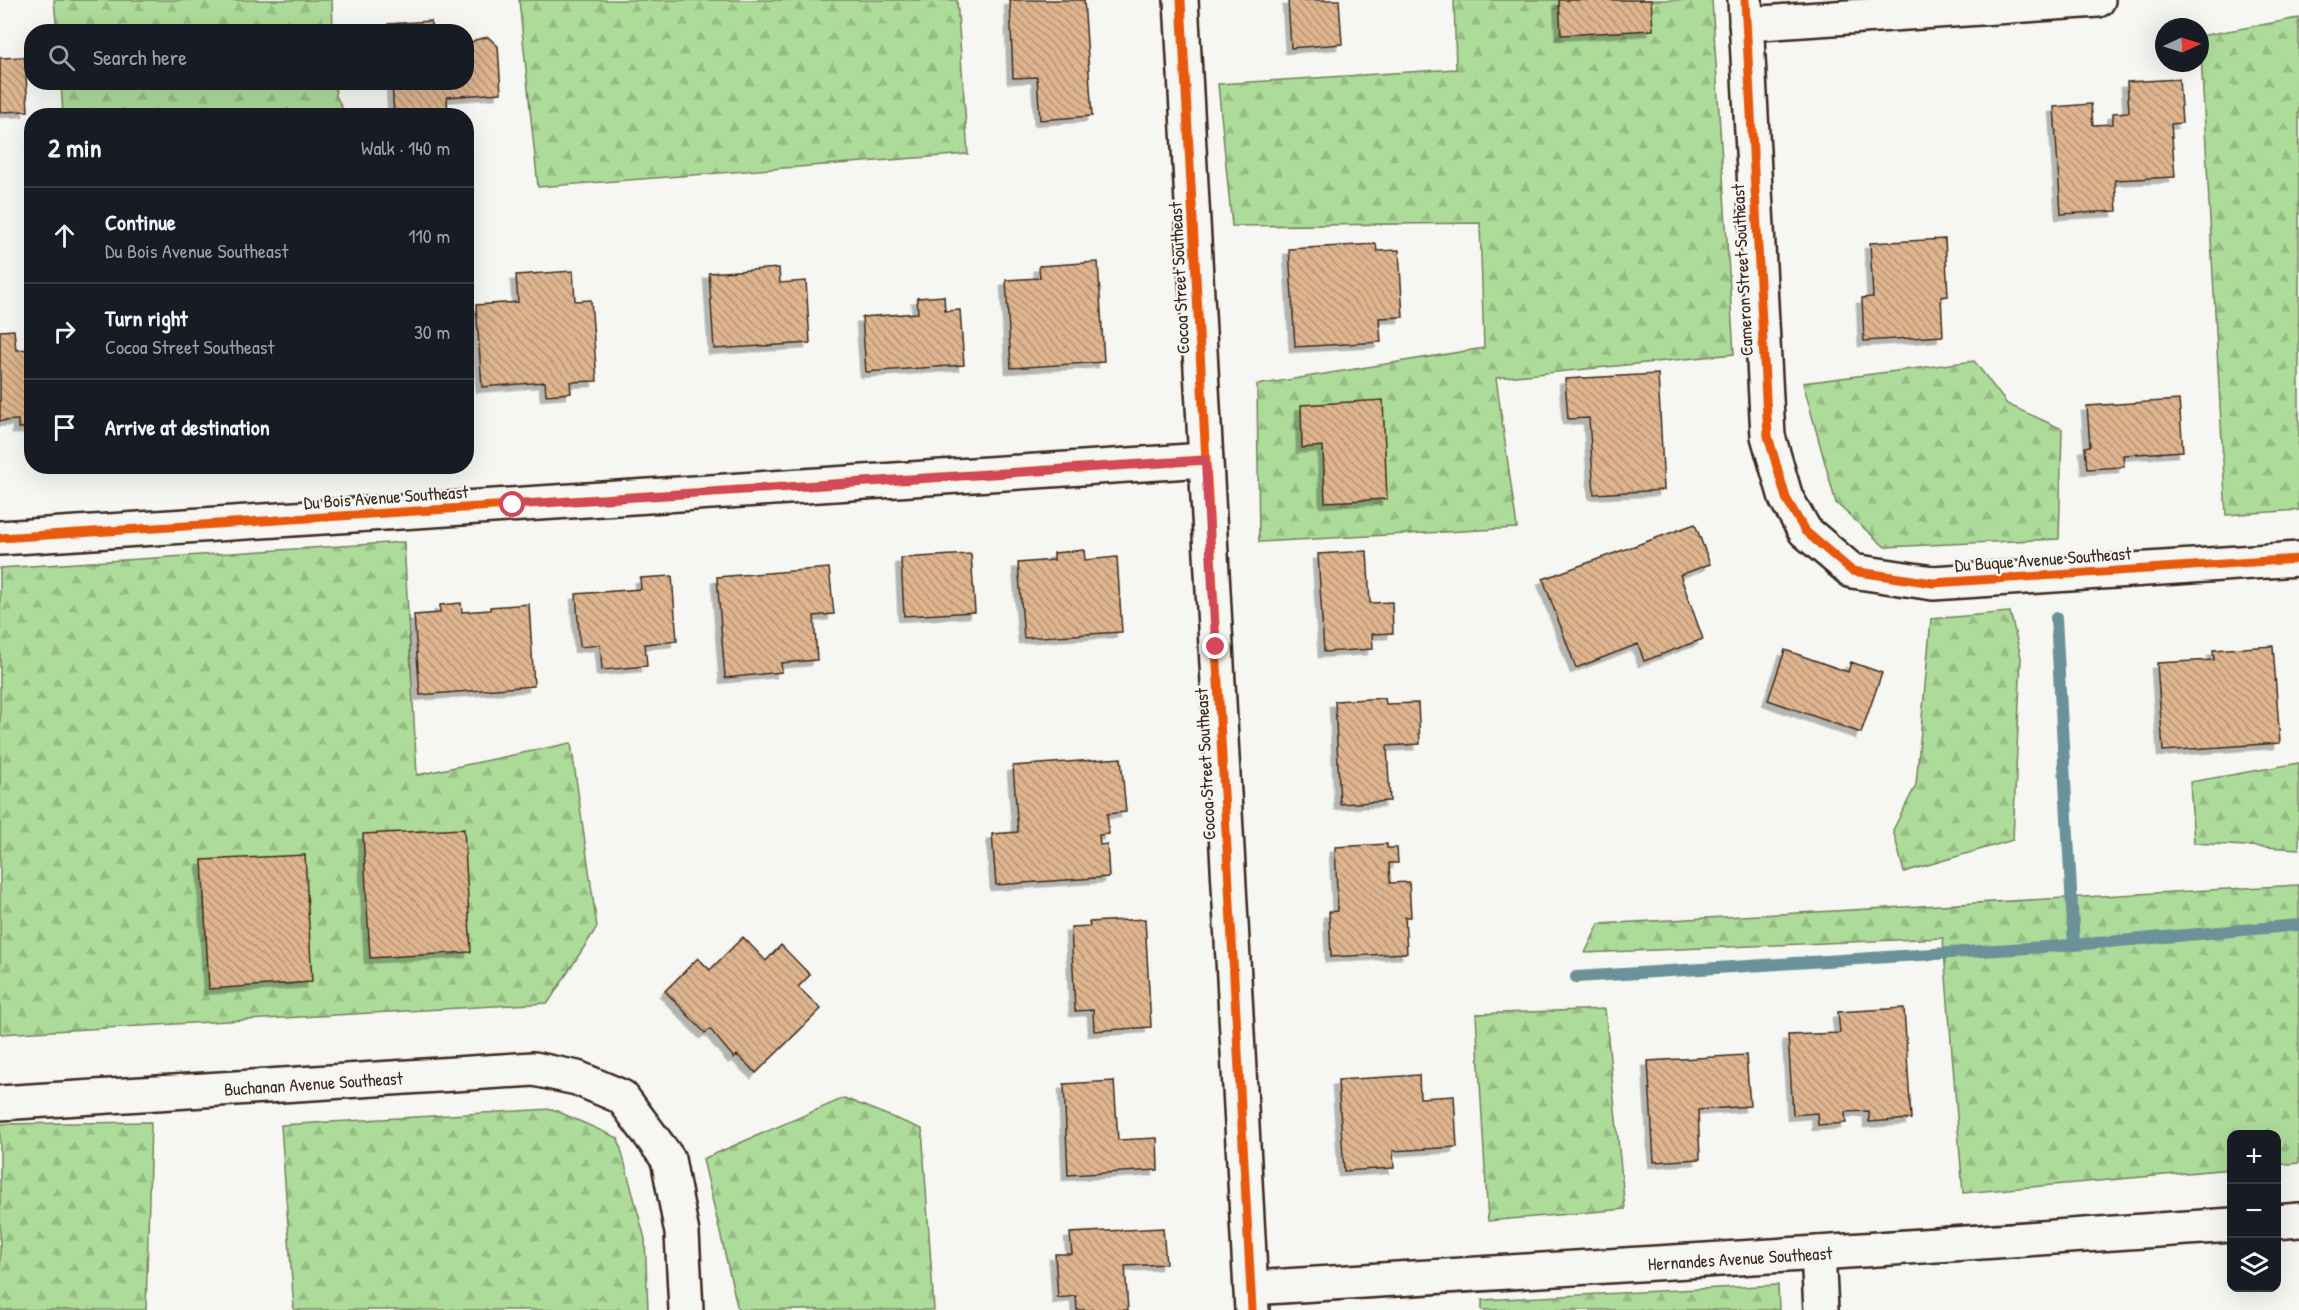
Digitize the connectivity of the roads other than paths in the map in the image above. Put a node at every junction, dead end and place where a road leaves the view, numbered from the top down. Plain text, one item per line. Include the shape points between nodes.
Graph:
1 (1181, 0) edge
2 (2098, 0) edge
3 (1745, 12) edge
4 (1205, 460) junction
5 (1805, 531) joint
6 (0, 538) edge
7 (2299, 559) edge
8 (0, 1103) edge
9 (2299, 1220) edge
10 (2281, 1222) edge
11 (2227, 1225) edge
12 (1818, 1253) junction
13 (1252, 1299) edge
14 (686, 1310) edge
15 (1821, 1310) edge

1 - 4 street, Cocoa Street Southeast
2 - 3 street
3 - 5 street, Cameron Street Southeast via 1768,436 1786,498
4 - 6 street, Du Bois Avenue Southeast
4 - 13 street, Cocoa Street Southeast
5 - 7 street, Du Buque Avenue Southeast via 1852,571 1932,584
8 - 14 street, Buchanan Avenue Southeast via 534,1069 577,1078 622,1097 668,1158 682,1233
9 - 10 street
11 - 12 street, Hernandes Avenue Southeast
12 - 13 street, Hernandes Avenue Southeast
12 - 15 street

